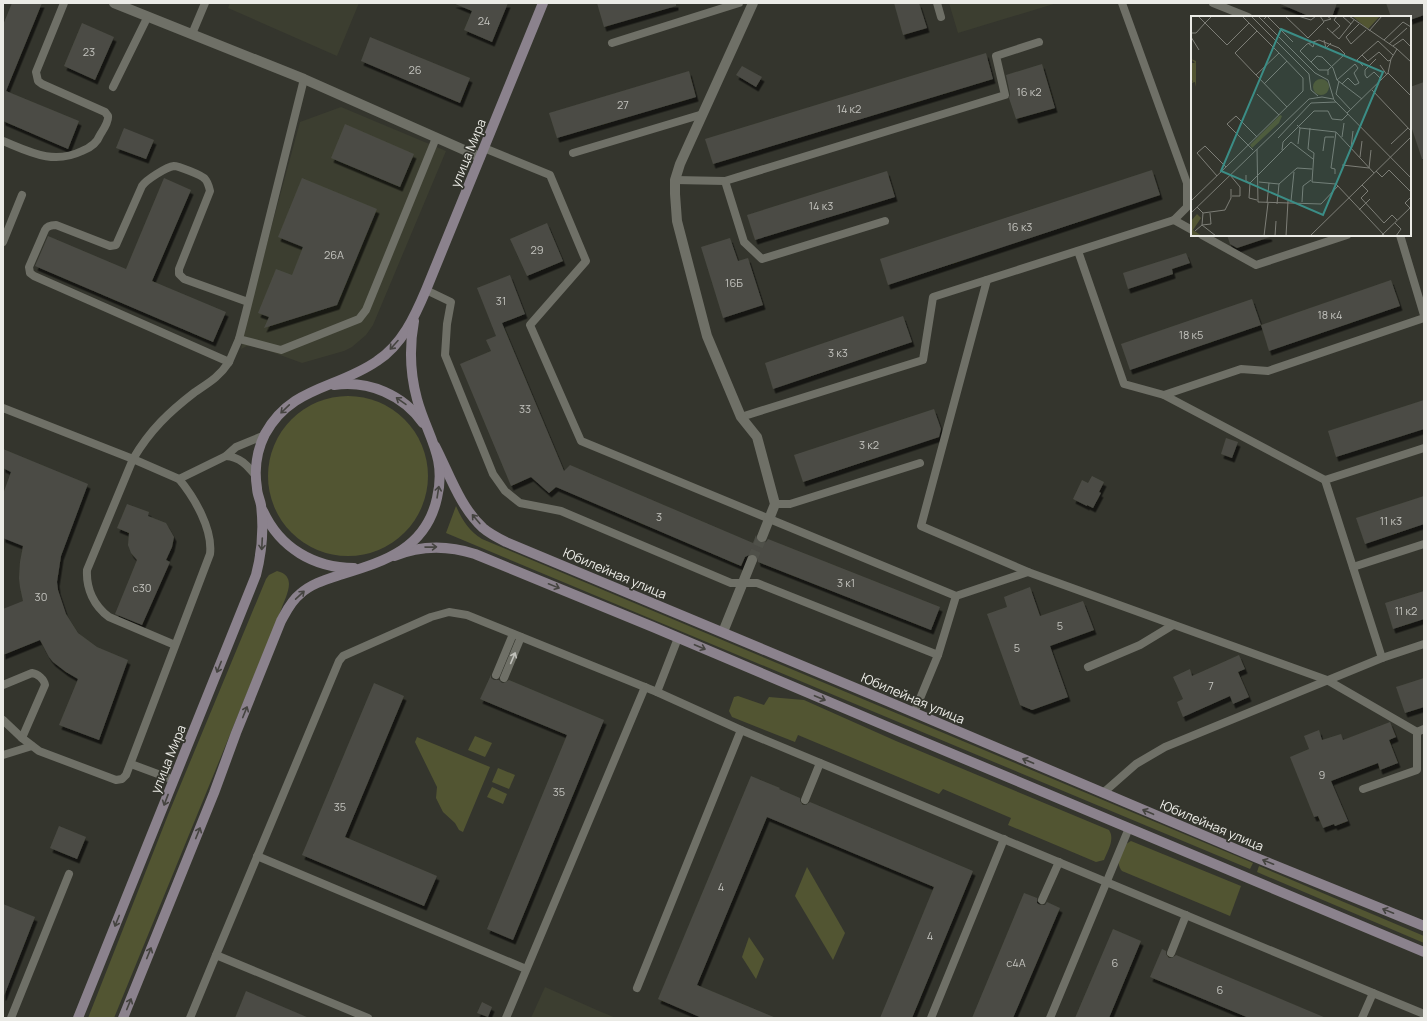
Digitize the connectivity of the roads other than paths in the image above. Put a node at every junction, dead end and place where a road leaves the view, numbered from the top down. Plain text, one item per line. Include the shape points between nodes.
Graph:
1 (64, 3) edge
2 (114, 3) edge
3 (205, 3) edge
4 (543, 3) edge
5 (739, 3) edge
6 (753, 3) edge
7 (937, 3) edge
8 (1122, 3) edge
9 (1213, 3) edge
10 (148, 16) junction
11 (1246, 16) edge
12 (941, 17) dead end
13 (192, 34) junction
14 (612, 42) dead end
15 (1039, 42) dead end
16 (304, 79) junction
17 (113, 87) dead end
18 (703, 114) junction
19 (436, 138) junction
20 (3, 140) edge
21 (482, 152) junction
22 (574, 152) dead end
23 (675, 180) junction
24 (725, 180) junction
25 (22, 195) dead end
26 (1174, 220) junction
27 (885, 221) dead end
28 (1191, 229) edge
29 (1204, 236) edge
30 (1343, 236) edge
31 (1400, 236) edge
32 (3, 242) edge
33 (1078, 251) junction
34 (987, 280) junction
35 (426, 290) junction
36 (248, 302) junction
37 (416, 313) junction
38 (1424, 317) edge
39 (239, 339) junction
40 (229, 362) junction
41 (318, 388) junction
42 (1164, 395) junction
43 (3, 408) edge
44 (741, 417) junction
45 (428, 429) junction
46 (265, 435) junction
47 (435, 446) junction
48 (1424, 448) edge
49 (226, 456) junction
50 (133, 459) junction
51 (920, 463) dead end
52 (256, 476) junction
53 (179, 478) junction
54 (1325, 480) junction
55 (775, 504) junction
56 (261, 506) junction
57 (769, 519) junction
58 (762, 537) tunnel mouth
59 (1424, 544) edge
60 (394, 556) junction
61 (752, 560) tunnel mouth
62 (377, 563) junction
63 (1353, 567) junction
64 (1028, 572) junction
65 (743, 583) junction
66 (956, 596) junction
67 (1172, 625) junction
68 (724, 632) junction
69 (513, 634) junction
70 (522, 637) junction
71 (678, 638) junction
72 (175, 644) junction
73 (1424, 644) edge
74 (938, 655) junction
75 (1382, 658) junction
76 (1088, 667) dead end
77 (496, 675) dead end
78 (504, 678) dead end
79 (1326, 680) junction
80 (3, 685) edge
81 (645, 687) junction
82 (657, 692) junction
83 (914, 713) junction
84 (3, 720) edge
85 (741, 730) junction
86 (1420, 730) edge
87 (22, 738) junction
88 (32, 746) junction
89 (3, 755) edge
90 (820, 763) junction
91 (131, 764) junction
92 (1420, 772) edge
93 (174, 780) junction
94 (1363, 789) dead end
95 (1103, 793) junction
96 (805, 800) dead end
97 (1129, 828) junction
98 (1004, 839) junction
99 (257, 856) junction
100 (1059, 862) junction
101 (69, 874) dead end
102 (1106, 882) junction
103 (1042, 900) dead end
104 (1186, 915) junction
105 (1424, 926) edge
106 (1424, 952) edge
107 (1171, 953) dead end
108 (216, 955) junction
109 (526, 969) junction
110 (637, 988) dead end
111 (1373, 993) junction
112 (1424, 1014) edge
113 (11, 1018) edge
114 (78, 1018) edge
115 (123, 1018) edge
116 (190, 1018) edge
117 (368, 1018) edge
118 (506, 1018) edge
119 (931, 1018) edge
120 (1050, 1018) edge
121 (1362, 1018) edge

1 - 20 lane via 36,72 36,78 42,84 105,112 108,116 107,122 94,144 78,154 67,156 47,157
2 - 10 street
3 - 13 lane
4 - 21 main road, улица Мира
5 - 14 lane
6 - 18 street
7 - 12 lane
8 - 26 lane via 1186,183 1187,207
9 - 11 lane
10 - 13 street
10 - 17 lane
13 - 16 street
15 - 24 lane via 996,56 1005,95
16 - 19 street
16 - 36 lane
18 - 22 lane
18 - 23 street
19 - 21 street
19 - 39 lane via 366,310 359,319 281,350
21 - 35 main road, улица Мира
21 - 57 lane via 550,175 586,261 530,325 581,441
23 - 24 lane
23 - 44 street via 677,221 708,336
24 - 27 lane via 744,242 762,259
25 - 32 lane
26 - 28 lane
26 - 33 lane
29 - 30 lane via 1256,265
31 - 38 lane
33 - 34 lane
33 - 42 lane via 1124,384
34 - 44 lane via 933,297 923,360
34 - 64 lane via 921,526
35 - 37 main road, улица Мира
35 - 65 lane via 451,302 445,355 493,474 505,492 520,503 561,511 732,583
36 - 39 lane
36 - 40 lane via 180,276 178,269 210,191 202,177 176,166 166,168 142,186 116,245 110,246 53,225 46,228 30,267 30,273 34,276
37 -> 41 main road, улица Мира via 394,347 378,361
37 - 45 main road, улица Мира via 410,359 417,400
38 - 42 lane via 1268,371 1241,369
39 - 40 lane
40 - 50 lane via 219,376 156,426
45 -> 41 main road, улица Мира via 404,402 372,387 336,384
41 -> 46 main road, улица Мира via 287,406
42 - 54 lane
43 - 50 lane
44 - 55 street via 757,437
45 - 47 main road, улица Мира
46 - 49 lane via 236,447
46 - 52 main road, улица Мира via 259,452
60 -> 47 main road, улица Мира via 421,532 437,500 440,482
68 -> 47 main road, Юбилейная улица via 494,536 483,528 466,507
48 - 54 lane
49 - 52 lane via 234,456 241,460
49 - 53 lane
50 - 53 lane
50 - 72 lane via 89,564 88,586 98,607 109,617
51 - 55 lane via 790,504
52 - 56 main road, улица Мира
53 - 72 lane via 199,510 211,548
54 - 63 lane
55 - 57 street
56 - 62 main road, улица Мира via 278,536 307,558 341,568
56 -> 93 main road, улица Мира via 261,556 256,575
57 - 58 street
57 - 66 lane
59 - 63 lane
60 - 62 main road, улица Мира
60 -> 71 main road via 420,548 449,547 463,550
61 - 65 street
115 -> 62 main road, улица Мира via 281,621 300,594 311,586
63 - 75 lane
64 - 66 lane
64 - 67 lane
65 - 68 street
65 - 74 lane via 757,583
66 - 74 lane
67 - 76 lane via 1140,644
67 - 79 lane
68 - 83 main road, Юбилейная улица
69 - 70 lane
69 - 77 lane
69 - 99 lane via 467,615 450,612 431,617 343,656
78 -> 70 lane
70 - 81 lane
71 - 82 lane
71 -> 97 main road
72 - 91 lane
73 - 75 lane
74 - 83 lane
75 - 79 lane
79 - 86 lane
79 - 95 lane via 1165,747 1136,764
80 - 87 lane via 32,673 44,682 45,685
81 - 82 lane
81 - 109 lane
82 - 85 lane
95 -> 83 main road, Юбилейная улица
84 - 87 lane
85 - 90 lane
85 - 110 lane
86 - 92 lane
87 - 88 lane
88 - 89 lane
88 - 91 lane via 116,780 124,778
90 - 96 lane
90 - 98 lane
91 - 93 lane
92 - 94 lane
93 -> 114 main road, улица Мира
105 -> 95 main road, Юбилейная улица
97 - 102 lane
97 - 106 main road
98 - 100 lane
98 - 119 lane
99 - 108 lane
99 - 109 lane
100 - 102 lane
100 - 103 lane
101 - 113 lane
102 - 104 lane
102 - 120 lane
104 - 107 lane
104 - 111 lane
108 - 116 lane
108 - 117 lane
109 - 118 lane
111 - 112 lane
111 - 121 lane

